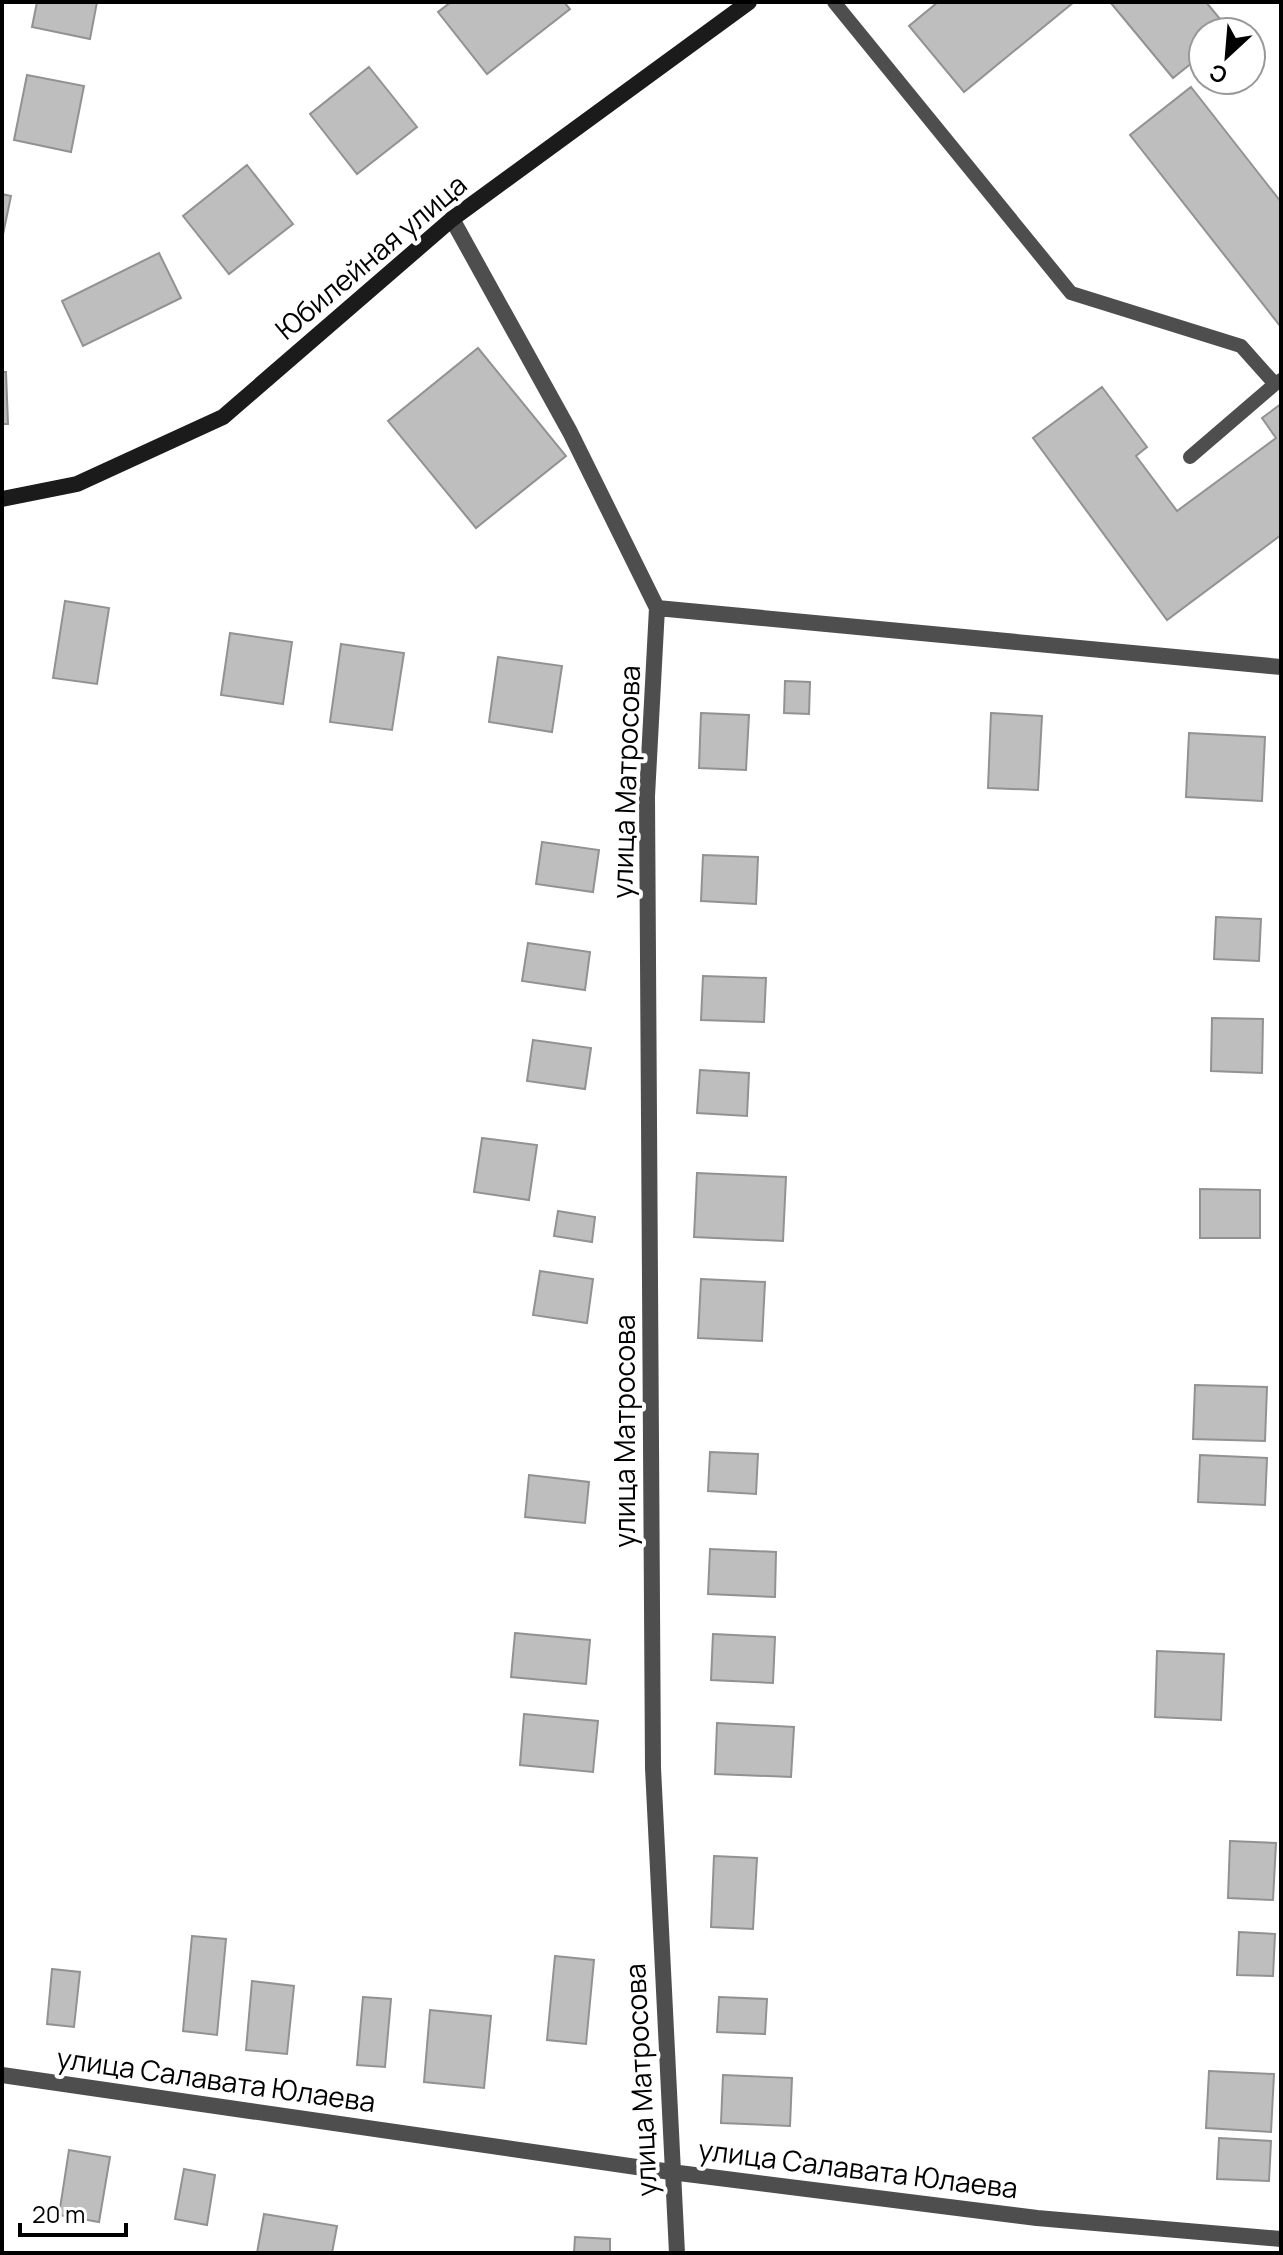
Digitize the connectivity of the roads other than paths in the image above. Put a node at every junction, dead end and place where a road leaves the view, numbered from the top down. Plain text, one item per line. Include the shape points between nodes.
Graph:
1 (749, 2) edge
2 (834, 2) edge
3 (452, 219) junction
4 (1278, 382) edge
5 (1190, 457) dead end
6 (2, 499) edge
7 (657, 608) junction
8 (1281, 667) edge
9 (2, 2075) edge
10 (671, 2172) junction
11 (1281, 2239) edge
12 (677, 2253) edge

1 - 3 street, Юбилейная улица
2 - 4 lane via 1071,293 1241,346
3 - 6 street, Юбилейная улица via 223,417 77,484
3 - 7 street, улица Матросова via 570,432
4 - 5 lane
7 - 8 street
7 - 10 street, улица Матросова via 647,796 653,1768
9 - 10 street, улица Салавата Юлаева
10 - 11 street, улица Салавата Юлаева via 1037,2218
10 - 12 street, улица Матросова

